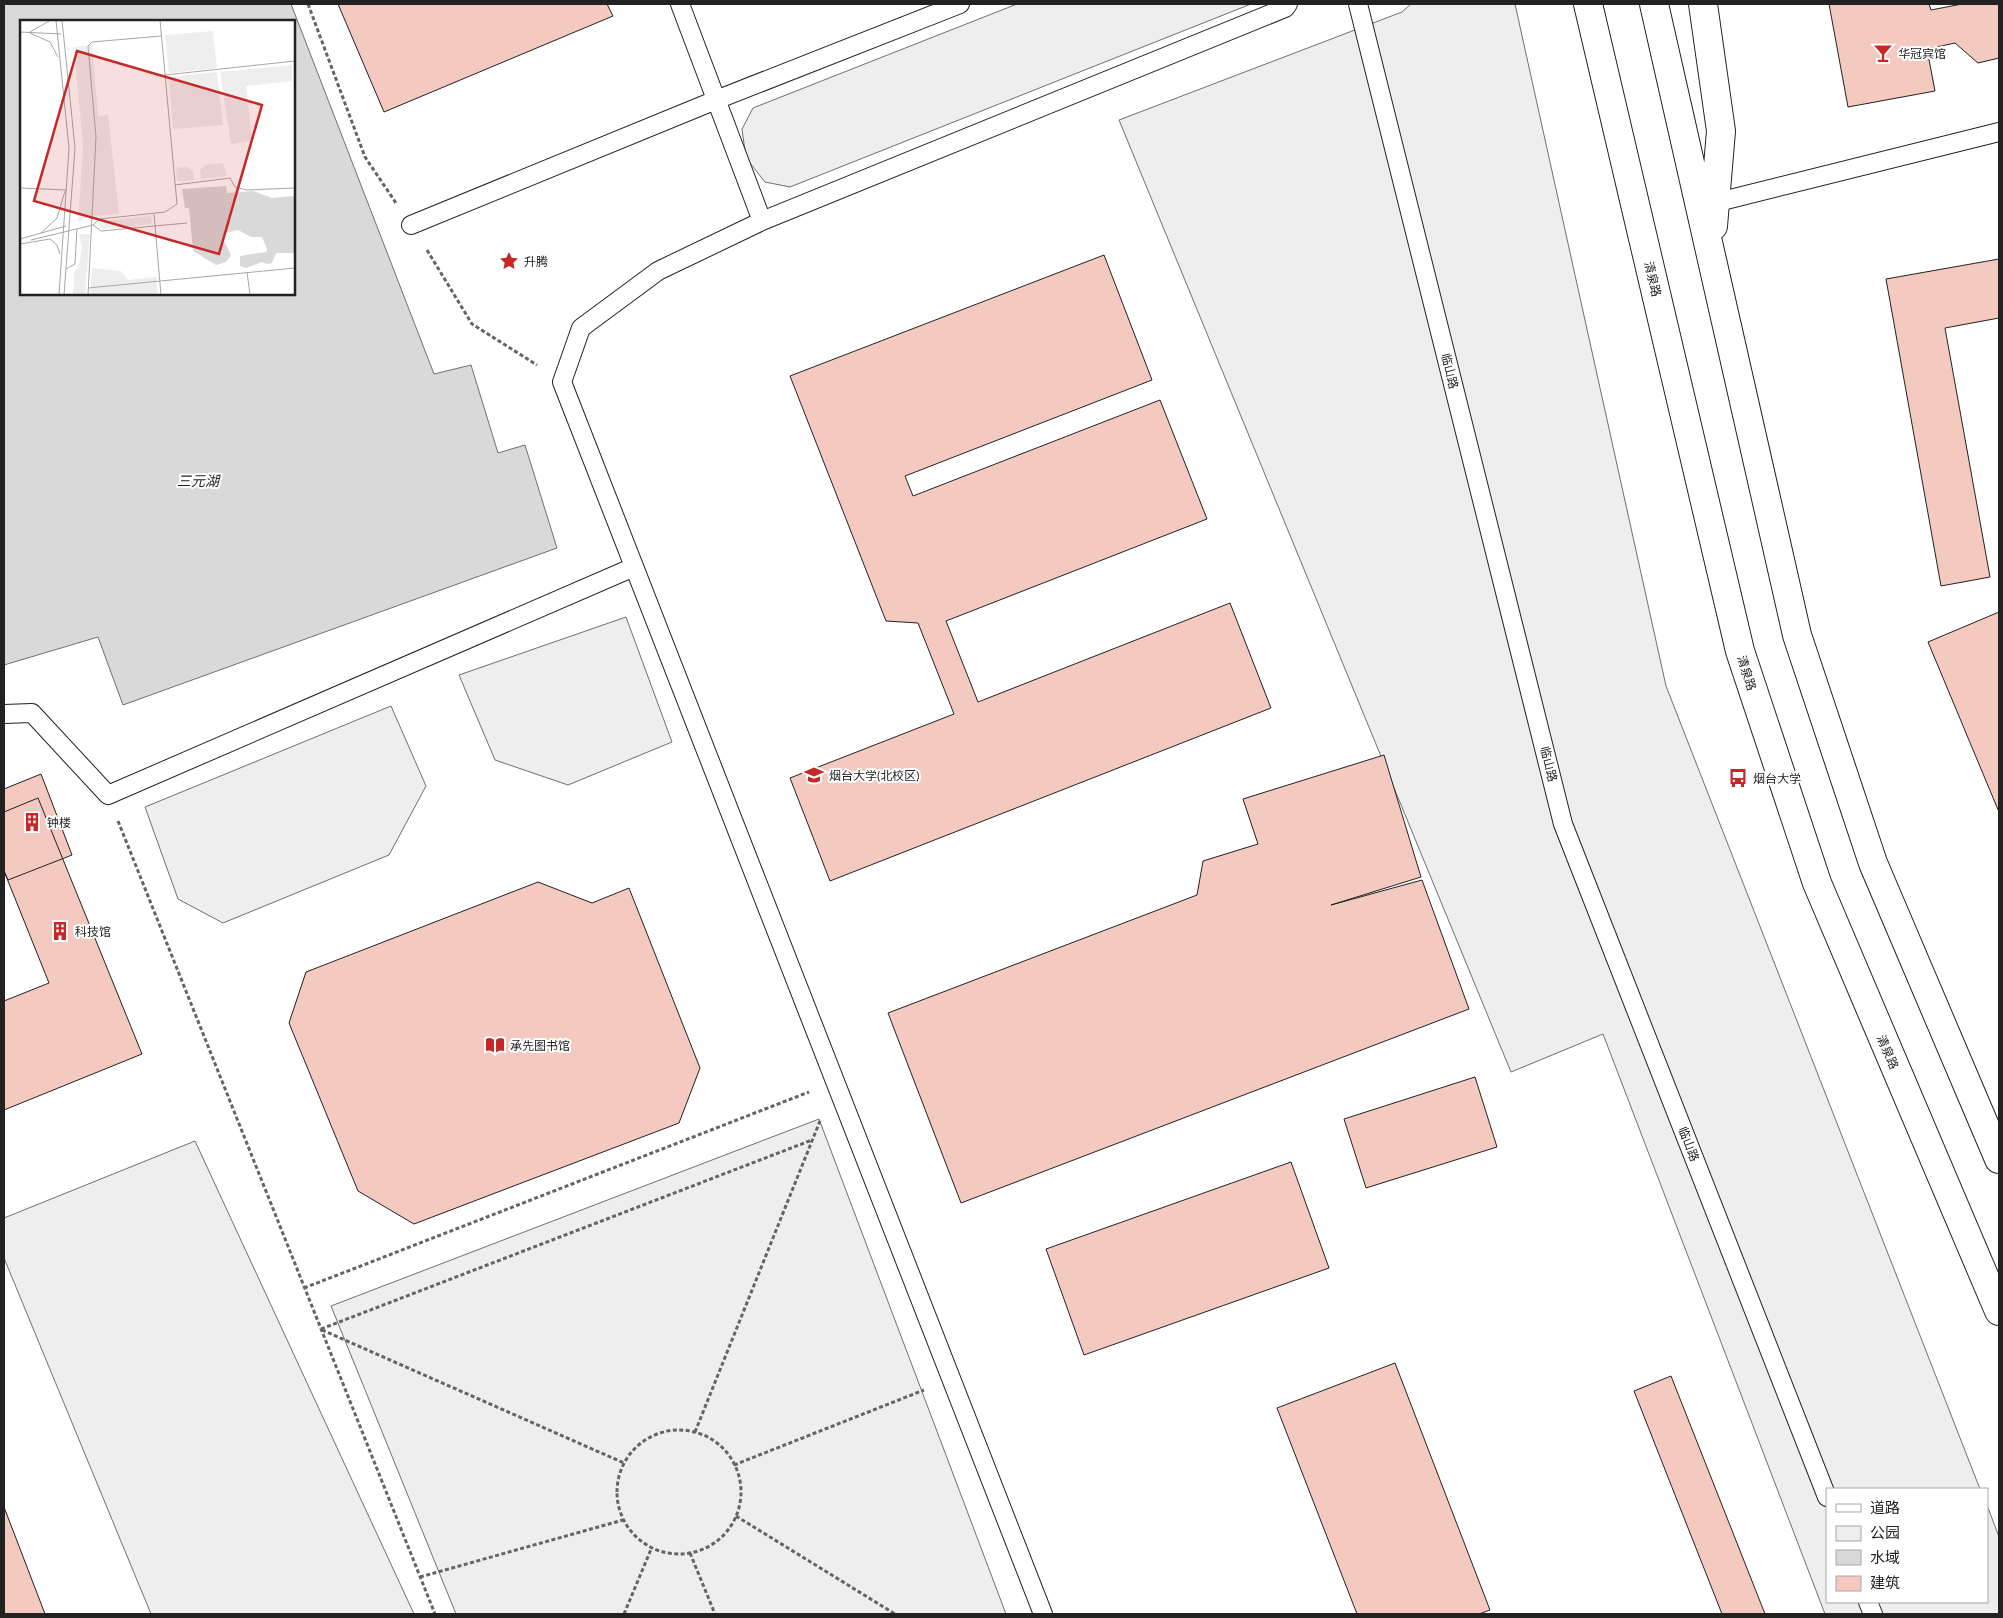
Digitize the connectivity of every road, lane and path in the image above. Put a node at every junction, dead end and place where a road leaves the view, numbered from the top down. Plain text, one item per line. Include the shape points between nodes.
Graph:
1 (680, 4) edge
2 (960, 4) edge
3 (1288, 4) edge
4 (1358, 4) edge
5 (1588, 4) edge
6 (1654, 4) edge
7 (1703, 4) edge
8 (716, 100) junction
9 (1999, 132) edge
10 (1708, 204) junction
11 (762, 221) junction
12 (411, 225) dead end
13 (634, 567) junction
14 (4, 714) edge
15 (108, 795) junction
16 (835, 1082) junction
17 (812, 1140) junction
18 (1999, 1159) edge
19 (304, 1288) junction
20 (1999, 1311) edge
21 (321, 1329) junction
22 (951, 1379) junction
23 (695, 1432) junction
24 (624, 1463) junction
25 (734, 1465) junction
26 (1826, 1494) edge
27 (736, 1516) junction
28 (623, 1520) junction
29 (652, 1547) junction
30 (690, 1553) junction
31 (420, 1577) junction
32 (435, 1614) edge
33 (624, 1614) edge
34 (716, 1614) edge
35 (895, 1614) edge
36 (1043, 1614) edge

1 - 8 lane
2 - 8 lane
3 - 11 lane via 1285,8
4 - 26 lane, 临山路 via 1564,824
5 - 20 main road, 清泉路 via 1740,651 1817,883
6 - 10 main road
7 - 10 main road via 1721,131
8 - 11 lane
8 - 12 lane
9 - 10 lane
10 - 18 main road via 1710,252 1797,635 1873,863
11 - 13 lane via 658,271 581,328 562,382
13 - 15 lane
13 - 16 lane
14 - 15 lane via 32,713
15 - 19 path
16 - 17 path
16 - 19 path
16 - 22 lane
17 - 21 path
17 - 23 path
19 - 21 path
21 - 24 path
21 - 31 path
22 - 25 path
22 - 36 lane
23 - 24 path via 674,1430 654,1435 636,1447
23 - 25 path via 714,1440
24 - 28 path via 617,1481 617,1501
25 - 27 path via 741,1495
27 - 30 path via 717,1540
27 - 35 path
28 - 29 path via 635,1535
28 - 31 path
29 - 30 path via 670,1553
29 - 33 path
30 - 34 path
31 - 32 path

